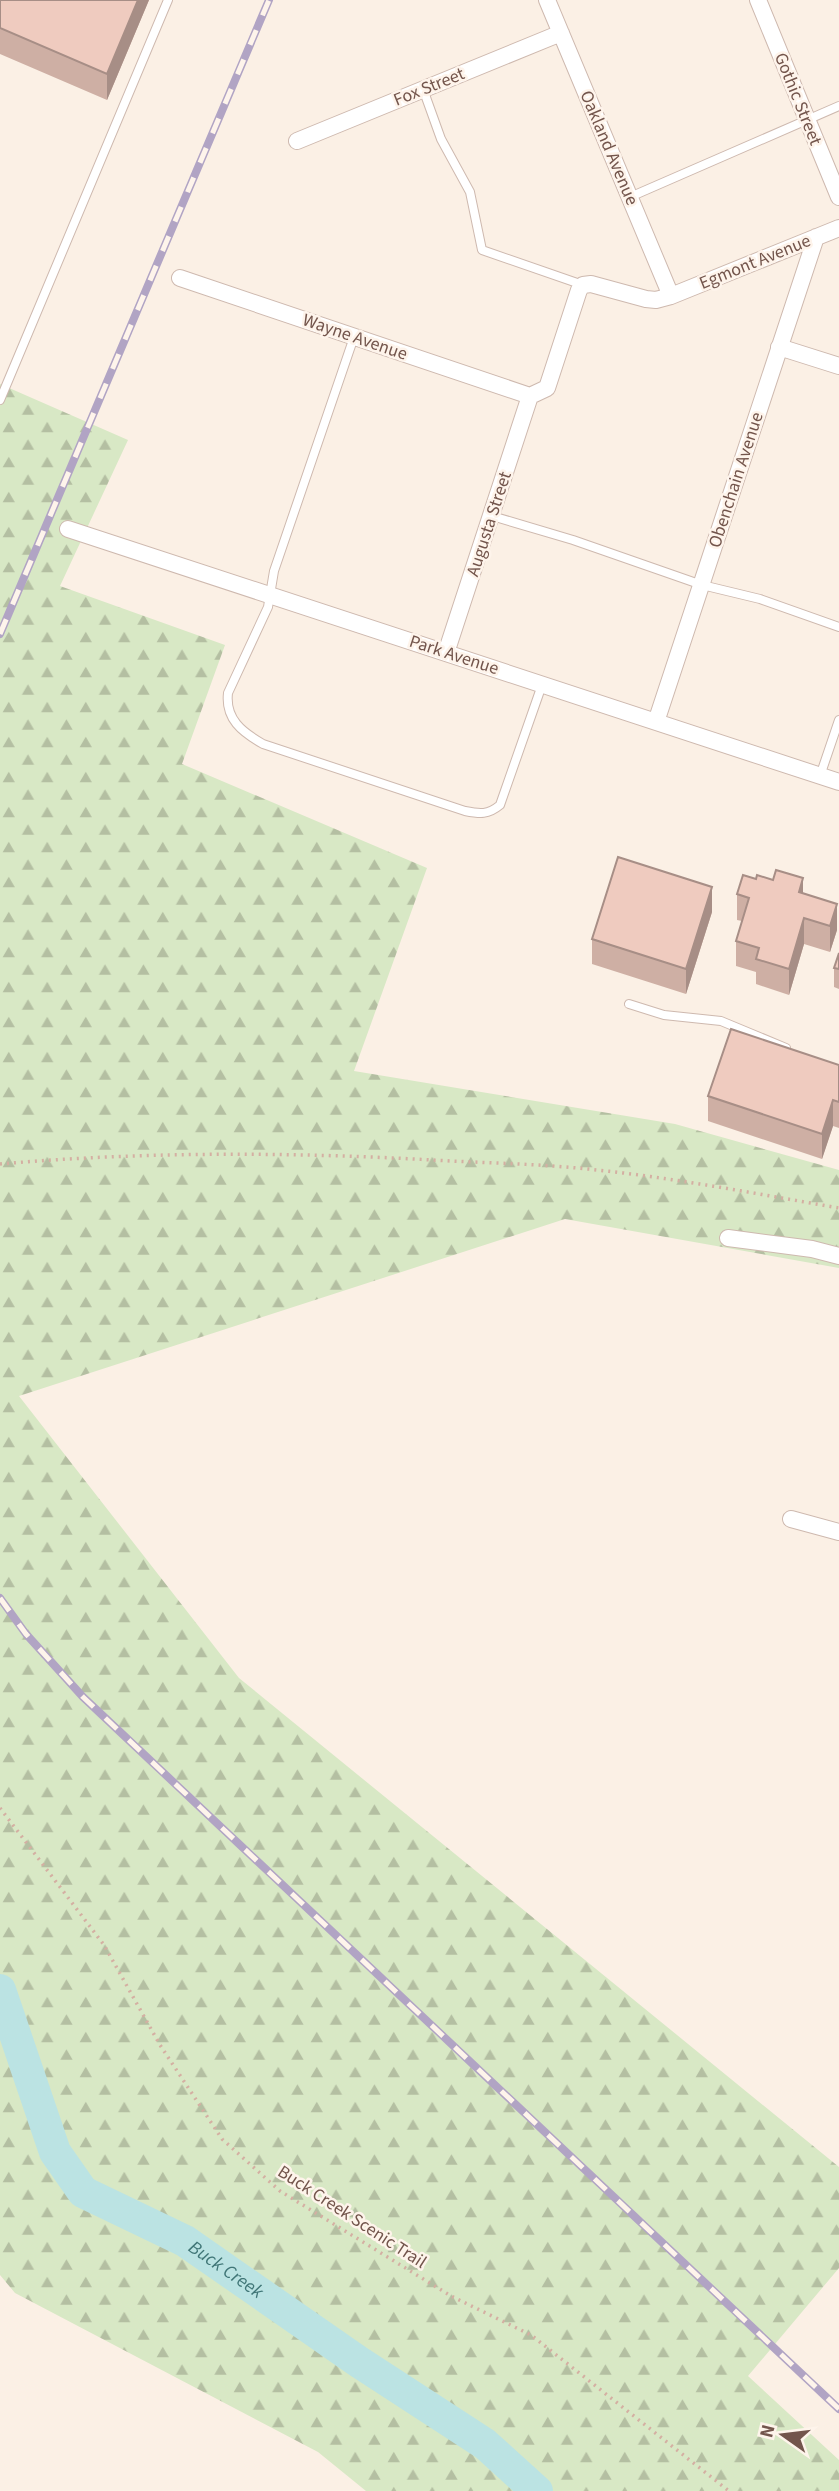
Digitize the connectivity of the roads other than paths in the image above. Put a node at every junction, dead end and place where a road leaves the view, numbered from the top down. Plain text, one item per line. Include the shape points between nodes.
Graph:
1 (168, 0) edge
2 (547, 0) edge
3 (758, 0) edge
4 (561, 33) junction
5 (423, 89) junction
6 (839, 106) edge
7 (807, 121) junction
8 (297, 141) dead end
9 (630, 197) junction
10 (839, 197) edge
11 (839, 228) edge
12 (816, 237) junction
13 (180, 278) dead end
14 (583, 285) junction
15 (671, 296) junction
16 (354, 337) junction
17 (779, 347) junction
18 (839, 366) edge
19 (530, 396) junction
20 (0, 400) edge
21 (492, 516) junction
22 (68, 529) dead end
23 (702, 585) junction
24 (269, 594) junction
25 (839, 627) edge
26 (446, 653) junction
27 (542, 685) junction
28 (839, 720) edge
29 (656, 722) junction
30 (820, 776) junction
31 (839, 782) edge
32 (629, 1004) dead end
33 (792, 1050) edge
34 (728, 1238) dead end
35 (839, 1256) edge
36 (791, 1519) dead end
37 (839, 1532) edge

1 - 20 lane
2 - 4 street, Oakland Avenue
3 - 7 street, Gothic Street
4 - 5 street, Fox Street
4 - 9 street, Oakland Avenue
5 - 8 street, Fox Street
5 - 14 lane via 440,139 470,192 482,250
6 - 7 lane
7 - 9 lane
7 - 10 street, Gothic Street
9 - 15 street, Oakland Avenue
11 - 12 street, Egmont Avenue
12 - 15 street, Egmont Avenue
12 - 17 street, Obenchain Avenue
13 - 16 street, Wayne Avenue
14 - 15 street via 646,299
14 - 19 street via 547,387
16 - 19 street, Wayne Avenue
16 - 24 lane
17 - 18 street
17 - 23 street, Obenchain Avenue
19 - 21 street, Augusta Street
21 - 23 lane
21 - 26 street, Augusta Street
22 - 24 street, Park Avenue
23 - 25 lane via 760,599
23 - 29 street, Obenchain Avenue
24 - 26 street, Park Avenue
24 - 27 lane via 265,617 228,693 227,705 230,716 248,735 296,757 465,811 492,812 505,793
26 - 27 street, Park Avenue
27 - 29 street, Park Avenue
28 - 30 lane
29 - 30 street, Park Avenue
30 - 31 street, Park Avenue
32 - 33 lane via 664,1015 721,1021
34 - 35 street
36 - 37 street

